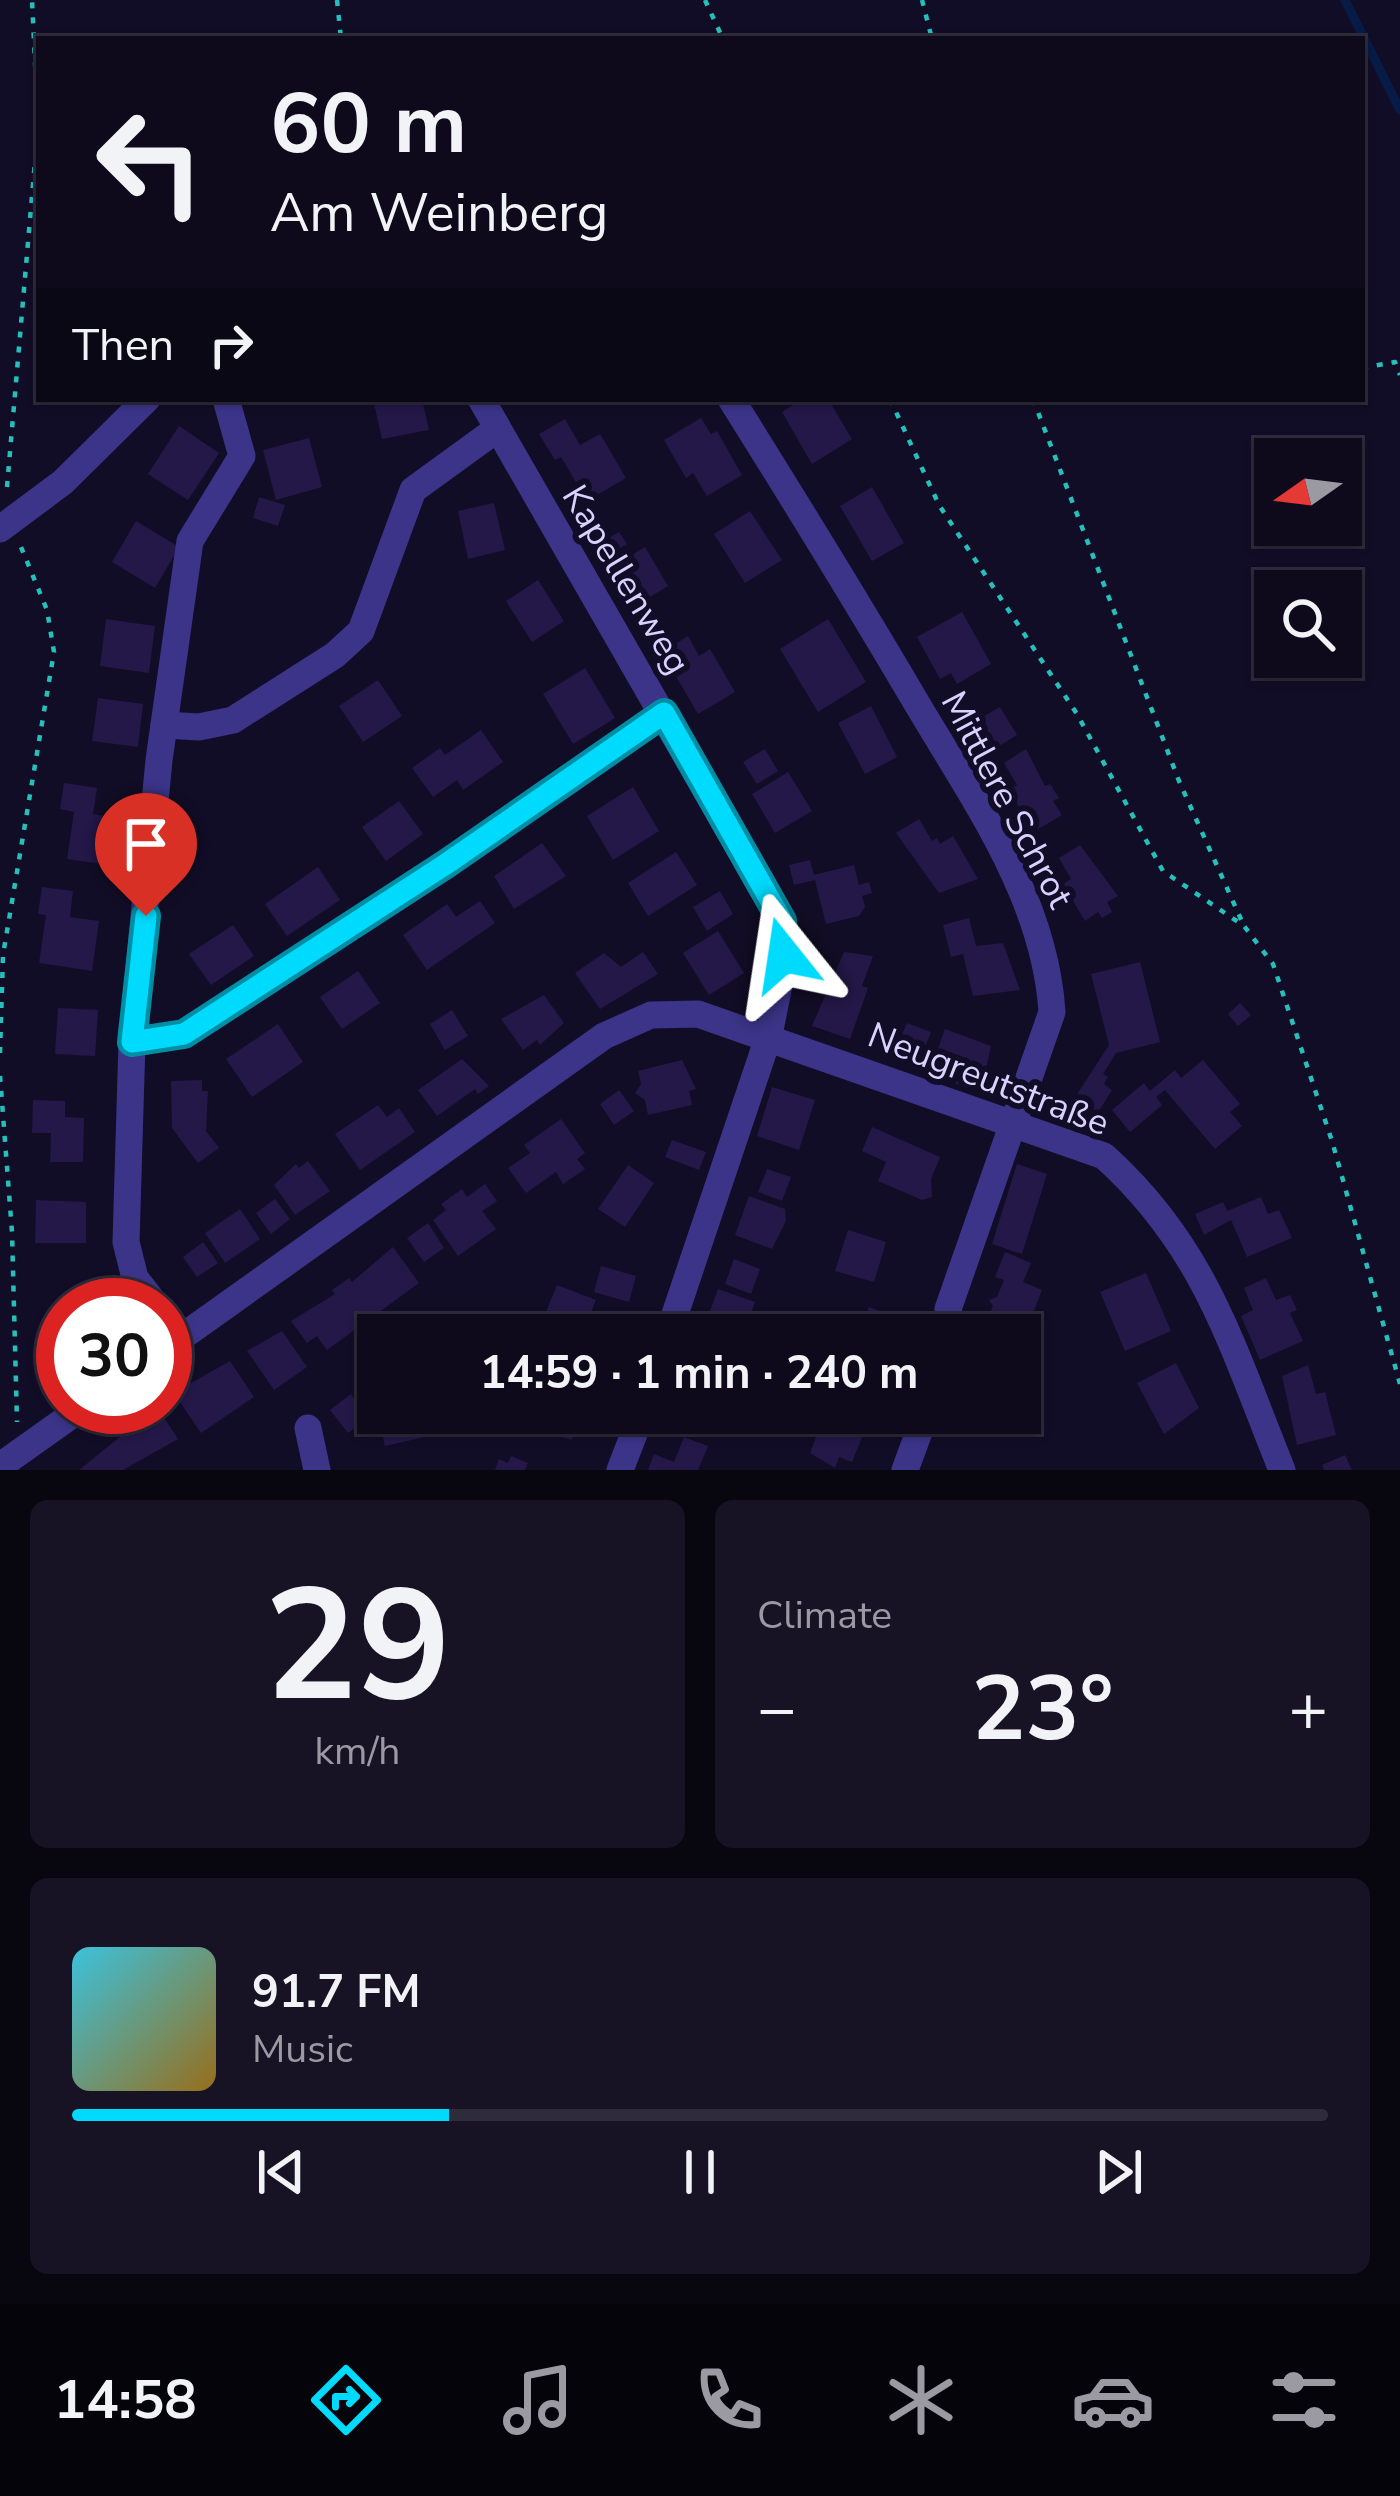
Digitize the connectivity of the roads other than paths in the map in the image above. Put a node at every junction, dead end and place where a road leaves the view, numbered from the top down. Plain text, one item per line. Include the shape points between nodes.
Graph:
1 (144, 402) edge
2 (227, 402) edge
3 (483, 402) edge
4 (733, 402) edge
5 (497, 429) junction
6 (3, 527) edge
7 (664, 713) junction
8 (164, 724) junction
9 (769, 1034) junction
10 (132, 1042) junction
11 (1017, 1123) junction
12 (135, 1278) edge
13 (675, 1314) edge
14 (950, 1314) edge
15 (192, 1319) edge
16 (308, 1428) dead end
17 (45, 1434) edge
18 (634, 1434) edge
19 (918, 1434) edge
20 (9, 1459) edge
21 (317, 1470) edge
22 (620, 1470) edge
23 (904, 1470) edge
24 (1282, 1470) edge

1 - 6 street via 63,482
2 - 8 street via 242,456 190,542
3 - 5 street, Kapellenweg
4 - 11 street, Mittlere Schrot via 967,788 1035,916 1052,1012
5 - 7 street, Kapellenweg
5 - 8 street via 413,490 361,631 334,655 233,720
7 - 9 street, Kapellenweg via 782,921
7 - 10 street via 184,1034
8 - 10 street
9 - 11 street, Neugreutstraße
9 - 13 street, Kapellenweg
9 - 15 street, Neugreutstraße via 698,1013 651,1015 604,1036
10 - 12 street via 126,1242
11 - 14 street, Mittlere Schrot
11 - 24 street, Neugreutstraße via 1104,1156 1151,1199 1217,1309
16 - 21 street
17 - 20 street
18 - 22 street
19 - 23 street

